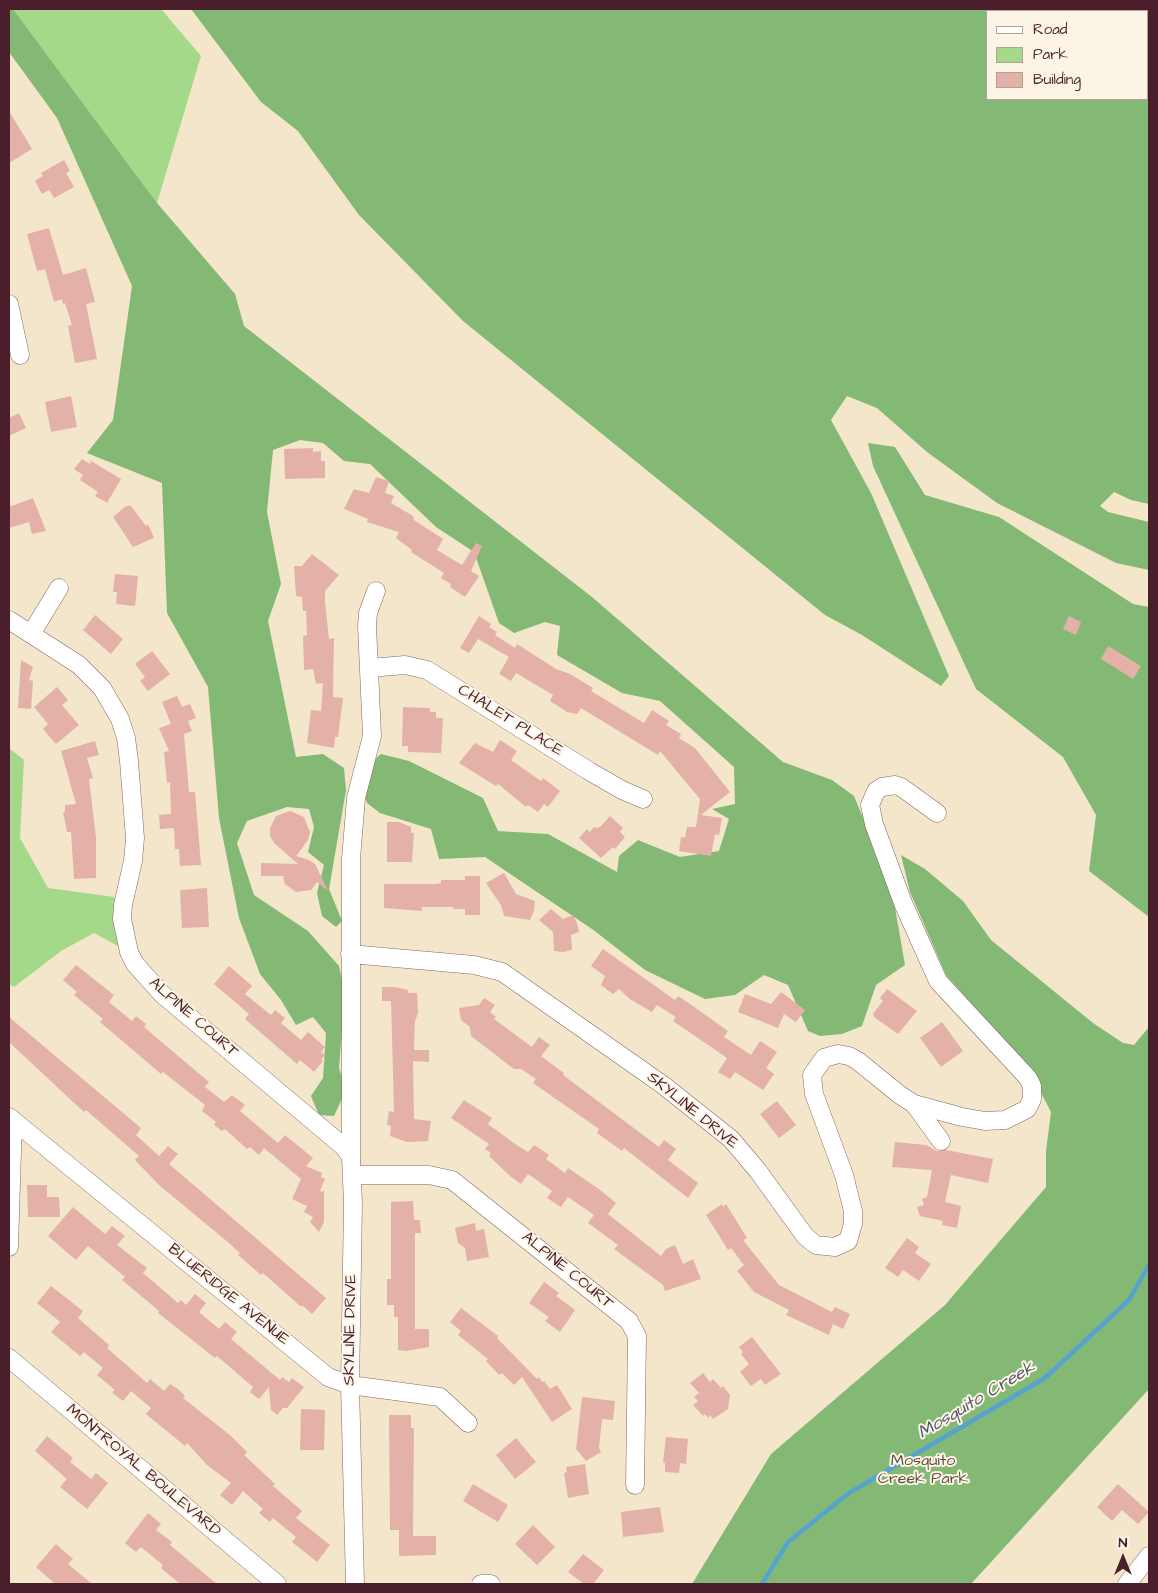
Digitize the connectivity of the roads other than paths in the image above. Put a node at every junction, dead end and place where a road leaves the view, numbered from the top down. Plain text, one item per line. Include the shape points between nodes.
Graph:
1 (9, 304) edge
2 (20, 355) dead end
3 (59, 588) dead end
4 (376, 591) dead end
5 (9, 620) edge
6 (31, 634) junction
7 (370, 668) junction
8 (643, 799) dead end
9 (937, 813) dead end
10 (350, 954) junction
11 (914, 1104) junction
12 (11, 1118) edge
13 (941, 1141) dead end
14 (352, 1166) junction
15 (9, 1247) edge
16 (9, 1358) edge
17 (350, 1385) junction
18 (468, 1423) dead end
19 (635, 1485) dead end
20 (1149, 1556) edge
21 (277, 1584) edge
22 (355, 1584) edge
23 (481, 1584) edge
24 (491, 1584) edge
25 (1126, 1584) edge

1 - 2 street
3 - 6 street
4 - 7 street via 368,613
5 - 6 street, ALPINE COURT
6 - 14 street, ALPINE COURT via 91,676 111,702 126,738 135,838 122,919 135,964 162,994 344,1147
7 - 8 street, CHALET PLACE via 405,666 427,670 589,771
7 - 10 street via 372,736 355,812
9 - 11 street, SKYLINE DRIVE via 901,786 882,787 872,796 874,824 912,926 938,981 1028,1078 1032,1099 1027,1109 1005,1120 970,1118
10 - 11 street, SKYLINE DRIVE via 474,964 502,972 663,1085 731,1139 805,1236 816,1245 835,1247 848,1240 853,1224 844,1175 814,1094 812,1075 817,1065 831,1055 849,1056
10 - 14 street, SKYLINE DRIVE
11 - 13 street
12 - 15 street
12 - 17 street, BLUERIDGE AVENUE via 328,1377
14 - 17 street, SKYLINE DRIVE
14 - 19 street, ALPINE COURT via 452,1180 629,1321 637,1336
16 - 21 street, MONTROYAL BOULEVARD
17 - 18 street, BLUERIDGE AVENUE via 440,1397
17 - 22 street, SKYLINE DRIVE
20 - 25 street
23 - 24 street

